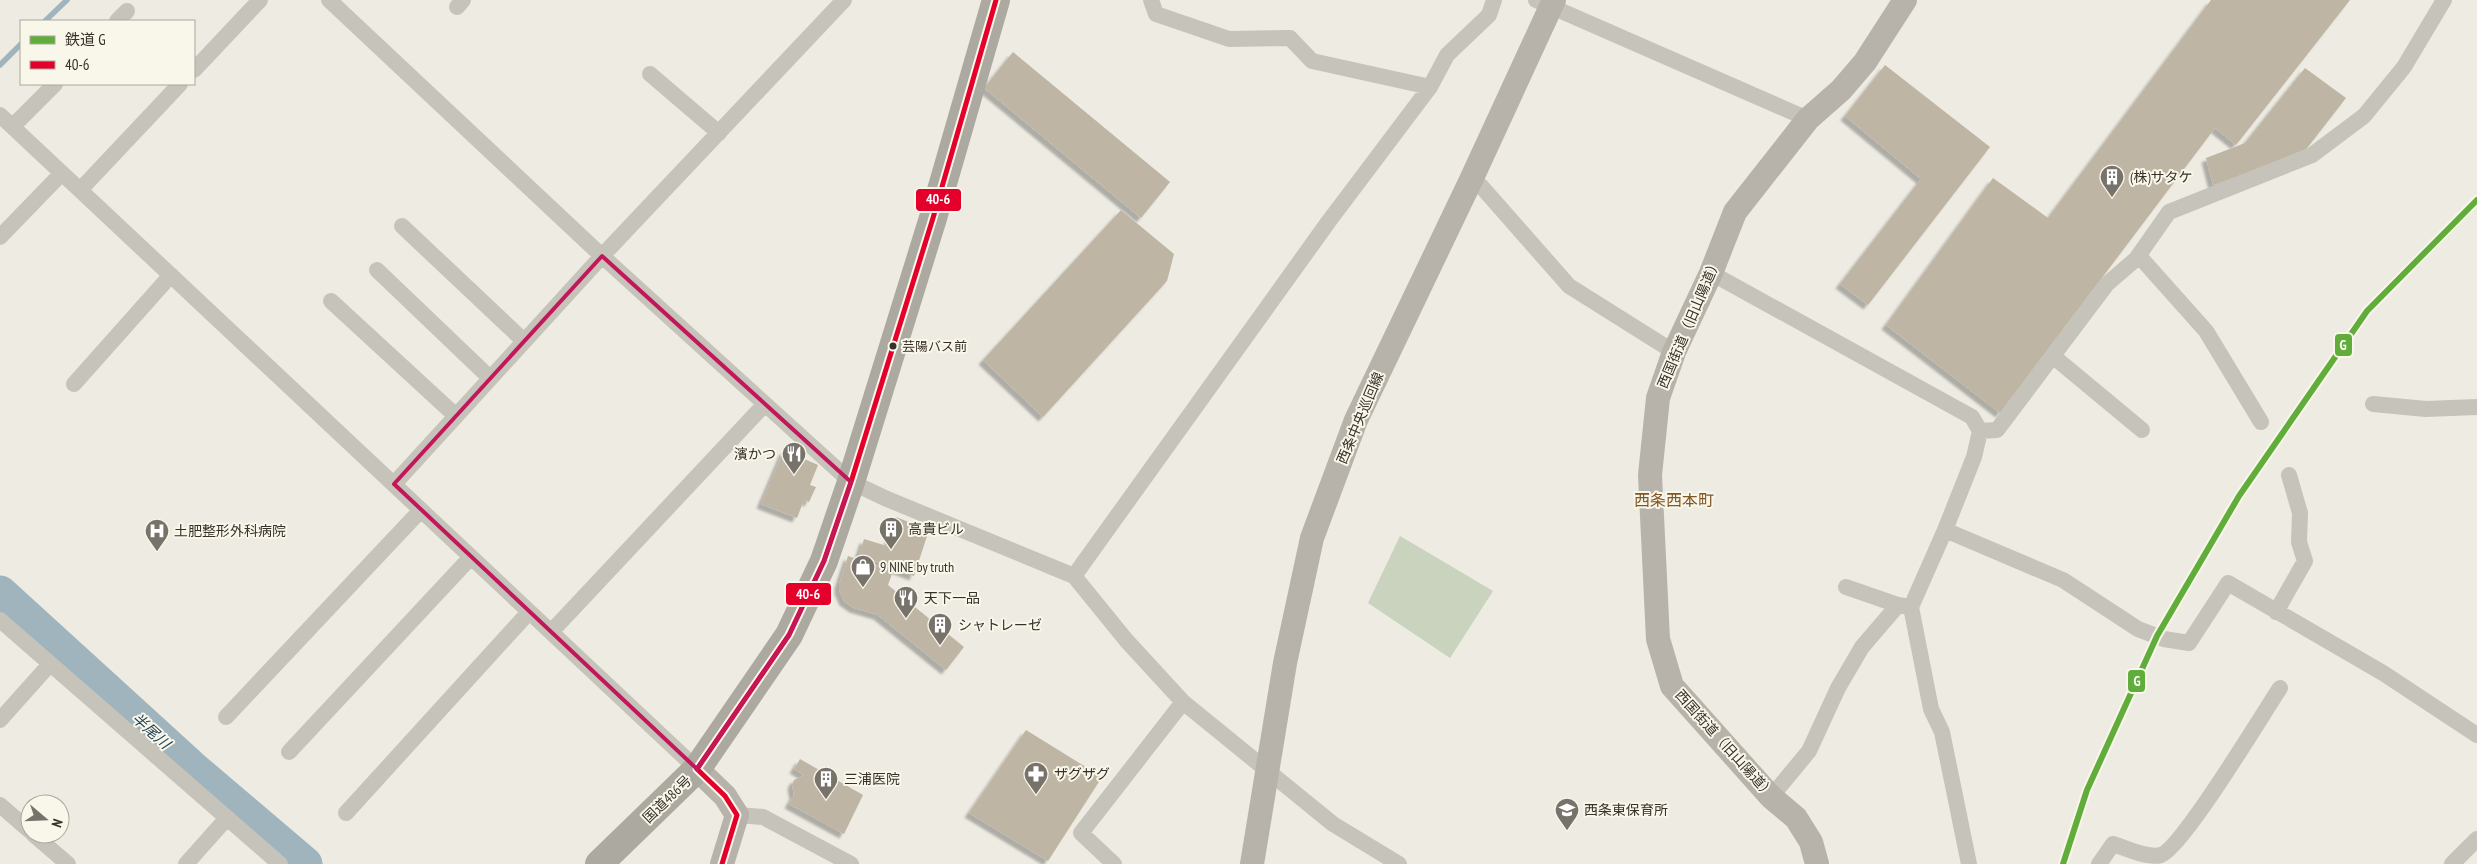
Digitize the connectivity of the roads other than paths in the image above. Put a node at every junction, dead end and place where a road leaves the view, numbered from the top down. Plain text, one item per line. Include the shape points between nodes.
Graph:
1 (260, 0) edge
2 (329, 0) edge
3 (844, 0) edge
4 (996, 0) edge
5 (1151, 0) edge
6 (1494, 0) edge
7 (1905, 0) edge
8 (2444, 0) edge
9 (1547, 2) edge
10 (195, 69) edge
11 (650, 74) dead end
12 (53, 85) edge
13 (179, 85) edge
14 (1430, 87) junction
15 (1808, 119) junction
16 (6, 120) edge
17 (719, 132) junction
18 (62, 173) junction
19 (1471, 180) junction
20 (80, 190) junction
21 (402, 226) dead end
22 (0, 237) edge
23 (602, 256) junction
24 (2139, 256) junction
25 (376, 270) dead end
26 (1711, 273) junction
27 (171, 275) junction
28 (331, 301) dead end
29 (524, 341) junction
30 (1674, 352) junction
31 (2054, 358) junction
32 (490, 378) junction
33 (74, 384) dead end
34 (765, 404) junction
35 (2373, 404) dead end
36 (2477, 407) edge
37 (456, 416) junction
38 (2261, 422) dead end
39 (2142, 430) dead end
40 (1980, 431) junction
41 (2289, 475) dead end
42 (851, 482) junction
43 (394, 484) junction
44 (422, 510) junction
45 (1945, 530) junction
46 (471, 557) junction
47 (1074, 576) junction
48 (1846, 586) dead end
49 (1905, 606) junction
50 (529, 612) junction
51 (2276, 612) junction
52 (0, 620) edge
53 (551, 632) junction
54 (50, 664) junction
55 (2280, 688) dead end
56 (1183, 702) junction
57 (226, 717) dead end
58 (0, 720) edge
59 (2477, 735) edge
60 (289, 752) dead end
61 (1267, 768) junction
62 (697, 769) junction
63 (1771, 797) junction
64 (0, 805) edge
65 (346, 813) dead end
66 (737, 815) junction
67 (227, 818) junction
68 (20, 822) edge
69 (2477, 839) edge
70 (45, 844) edge
71 (68, 864) edge
72 (186, 864) edge
73 (280, 864) edge
74 (599, 864) edge
75 (722, 864) edge
76 (851, 864) edge
77 (1114, 864) edge
78 (1252, 864) edge
79 (1399, 864) edge
80 (1817, 864) edge
81 (1970, 864) edge
82 (2099, 864) edge
83 (2452, 864) edge

1 - 10 street
2 - 23 street
3 - 17 street
4 - 42 highway, 国道486号
5 - 14 street via 1156,14 1229,39 1290,38 1312,61
6 - 14 street via 1489,15 1447,55
7 - 15 street, 西国街道（旧山陽道） via 1865,62 1841,90
8 - 24 street via 2404,68 2364,116 2312,155 2169,212
9 - 15 street
9 - 19 street, 西条中央巡回線
11 - 17 street
12 - 16 street
13 - 20 street
14 - 47 street via 1329,221
15 - 26 street, 西国街道（旧山陽道） via 1735,212
16 - 18 street
17 - 23 street
18 - 20 street
18 - 22 street
19 - 30 street via 1481,186 1569,286
19 - 61 street, 西条中央巡回線 via 1356,420 1312,538 1284,663
20 - 27 street
21 - 29 street
23 - 29 street
23 - 34 street
24 - 31 street via 2107,284
24 - 38 street via 2206,331
25 - 32 street
26 - 30 street, 西国街道（旧山陽道）
26 - 40 street via 1972,417
27 - 33 street
27 - 43 street
28 - 37 street
29 - 32 street
30 - 63 street, 西国街道（旧山陽道） via 1658,398 1650,475 1658,639 1672,686
31 - 39 street
31 - 40 street via 1997,430
32 - 37 street
34 - 42 street
34 - 53 street
35 - 36 street via 2426,409
37 - 43 street
40 - 45 street via 1974,458
41 - 51 street via 2300,513 2299,542 2305,561
42 - 47 street
42 - 62 highway, 国道486号 via 824,561 789,635
43 - 44 street
44 - 46 street
44 - 57 street
45 - 49 street
45 - 51 street via 2063,580 2138,628 2164,639 2189,643 2228,583
46 - 50 street
46 - 60 street
47 - 56 street via 1126,640
48 - 49 street
49 - 63 street via 1862,647 1838,688 1809,751
49 - 81 street via 1931,709 1942,732
50 - 53 street
50 - 65 street
51 - 59 street via 2383,673
52 - 54 street
53 - 62 street
54 - 58 street
54 - 67 street
55 - 82 street via 2185,833 2163,854 2154,856 2113,844
56 - 61 street
56 - 77 street via 1082,833
61 - 78 street, 西条中央巡回線
61 - 79 street via 1333,824
62 - 66 street via 725,796
62 - 74 highway, 国道486号
63 - 80 street, 西国街道（旧山陽道） via 1796,818 1811,842
64 - 68 street
66 - 75 street
66 - 76 street via 763,817
67 - 72 street
67 - 73 street
69 - 83 street
70 - 71 street

